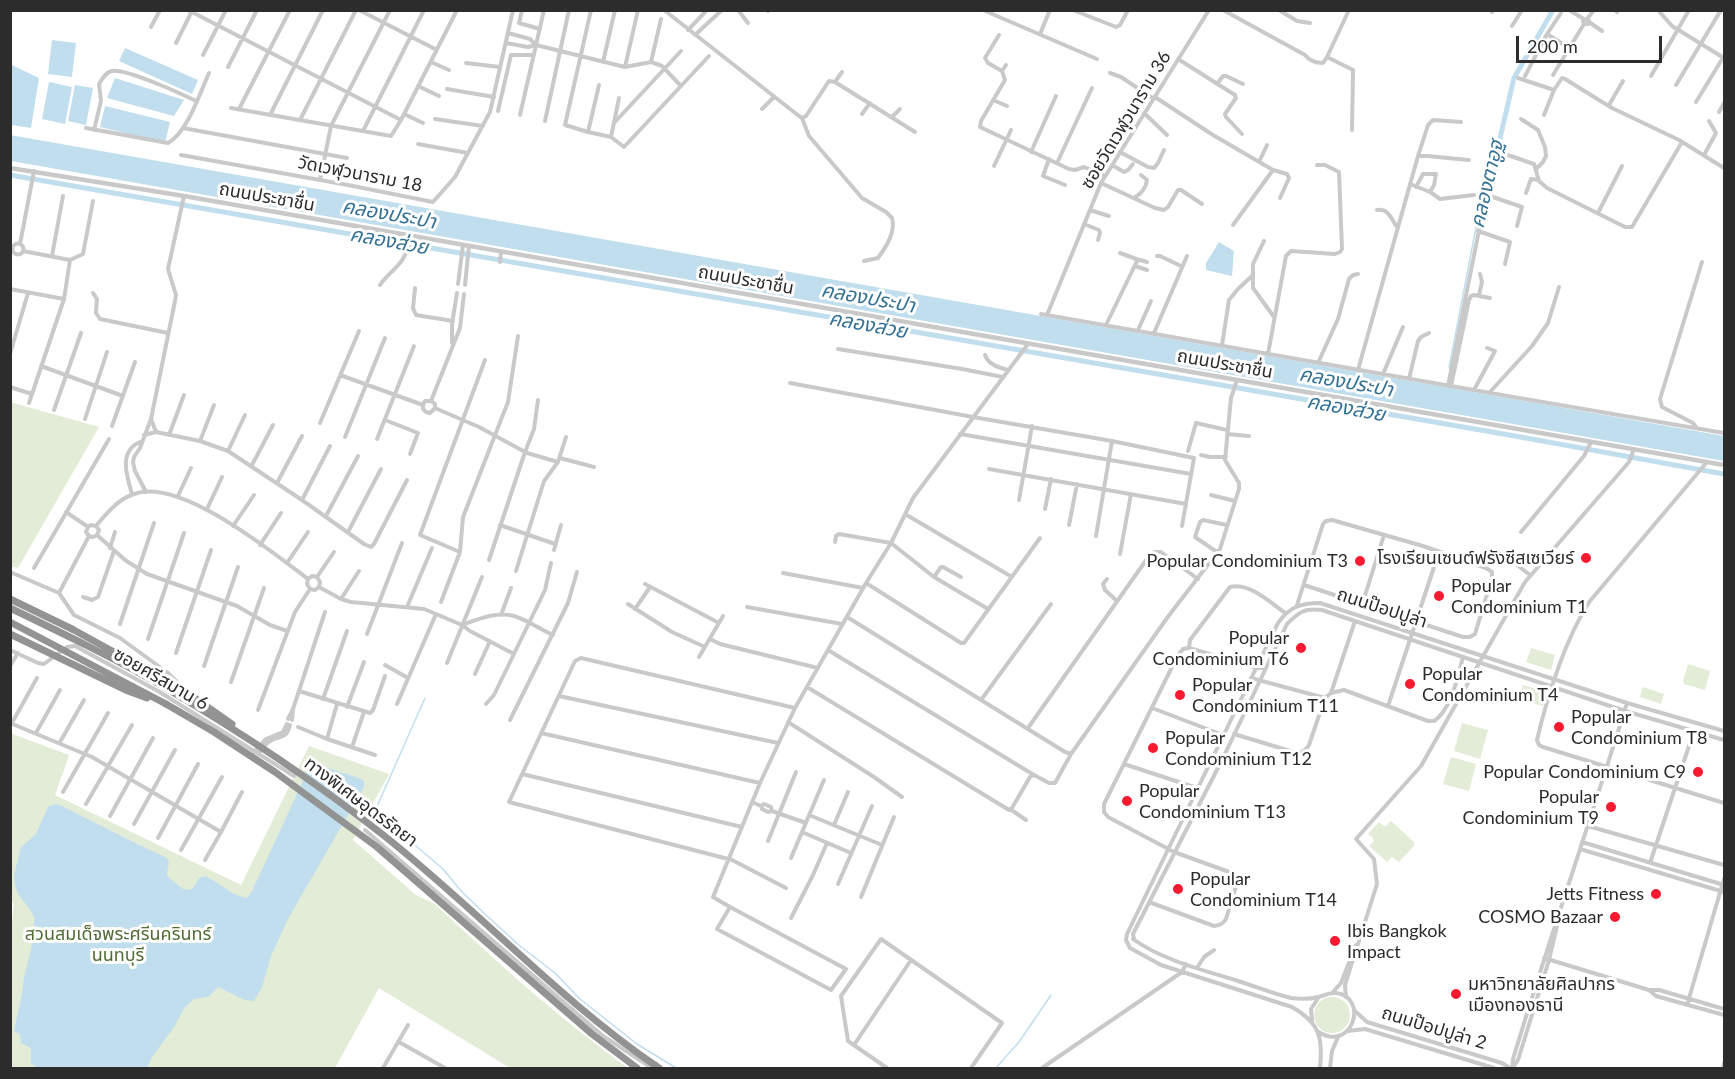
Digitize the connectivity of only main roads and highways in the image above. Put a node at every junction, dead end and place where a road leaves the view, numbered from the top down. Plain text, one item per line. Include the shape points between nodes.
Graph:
1 (10, 599) edge
2 (10, 608) edge
3 (10, 622) edge
4 (10, 634) edge
5 (166, 704) junction
6 (284, 762) junction
7 (637, 1068) edge
8 (659, 1068) edge

1 - 6 highway, bridge via 185,691
2 - 6 highway, ทางพิเศษอุดรรัถยา, bridge via 163,687
3 - 5 highway, ทางพิเศษอุดรรัถยา, bridge
4 - 5 highway, bridge via 128,691
5 - 7 highway, ทางพิเศษอุดรรัถยา via 275,772 377,847 592,1034
6 - 8 highway, ทางพิเศษอุดรรัถยา, bridge via 383,834 598,1023

